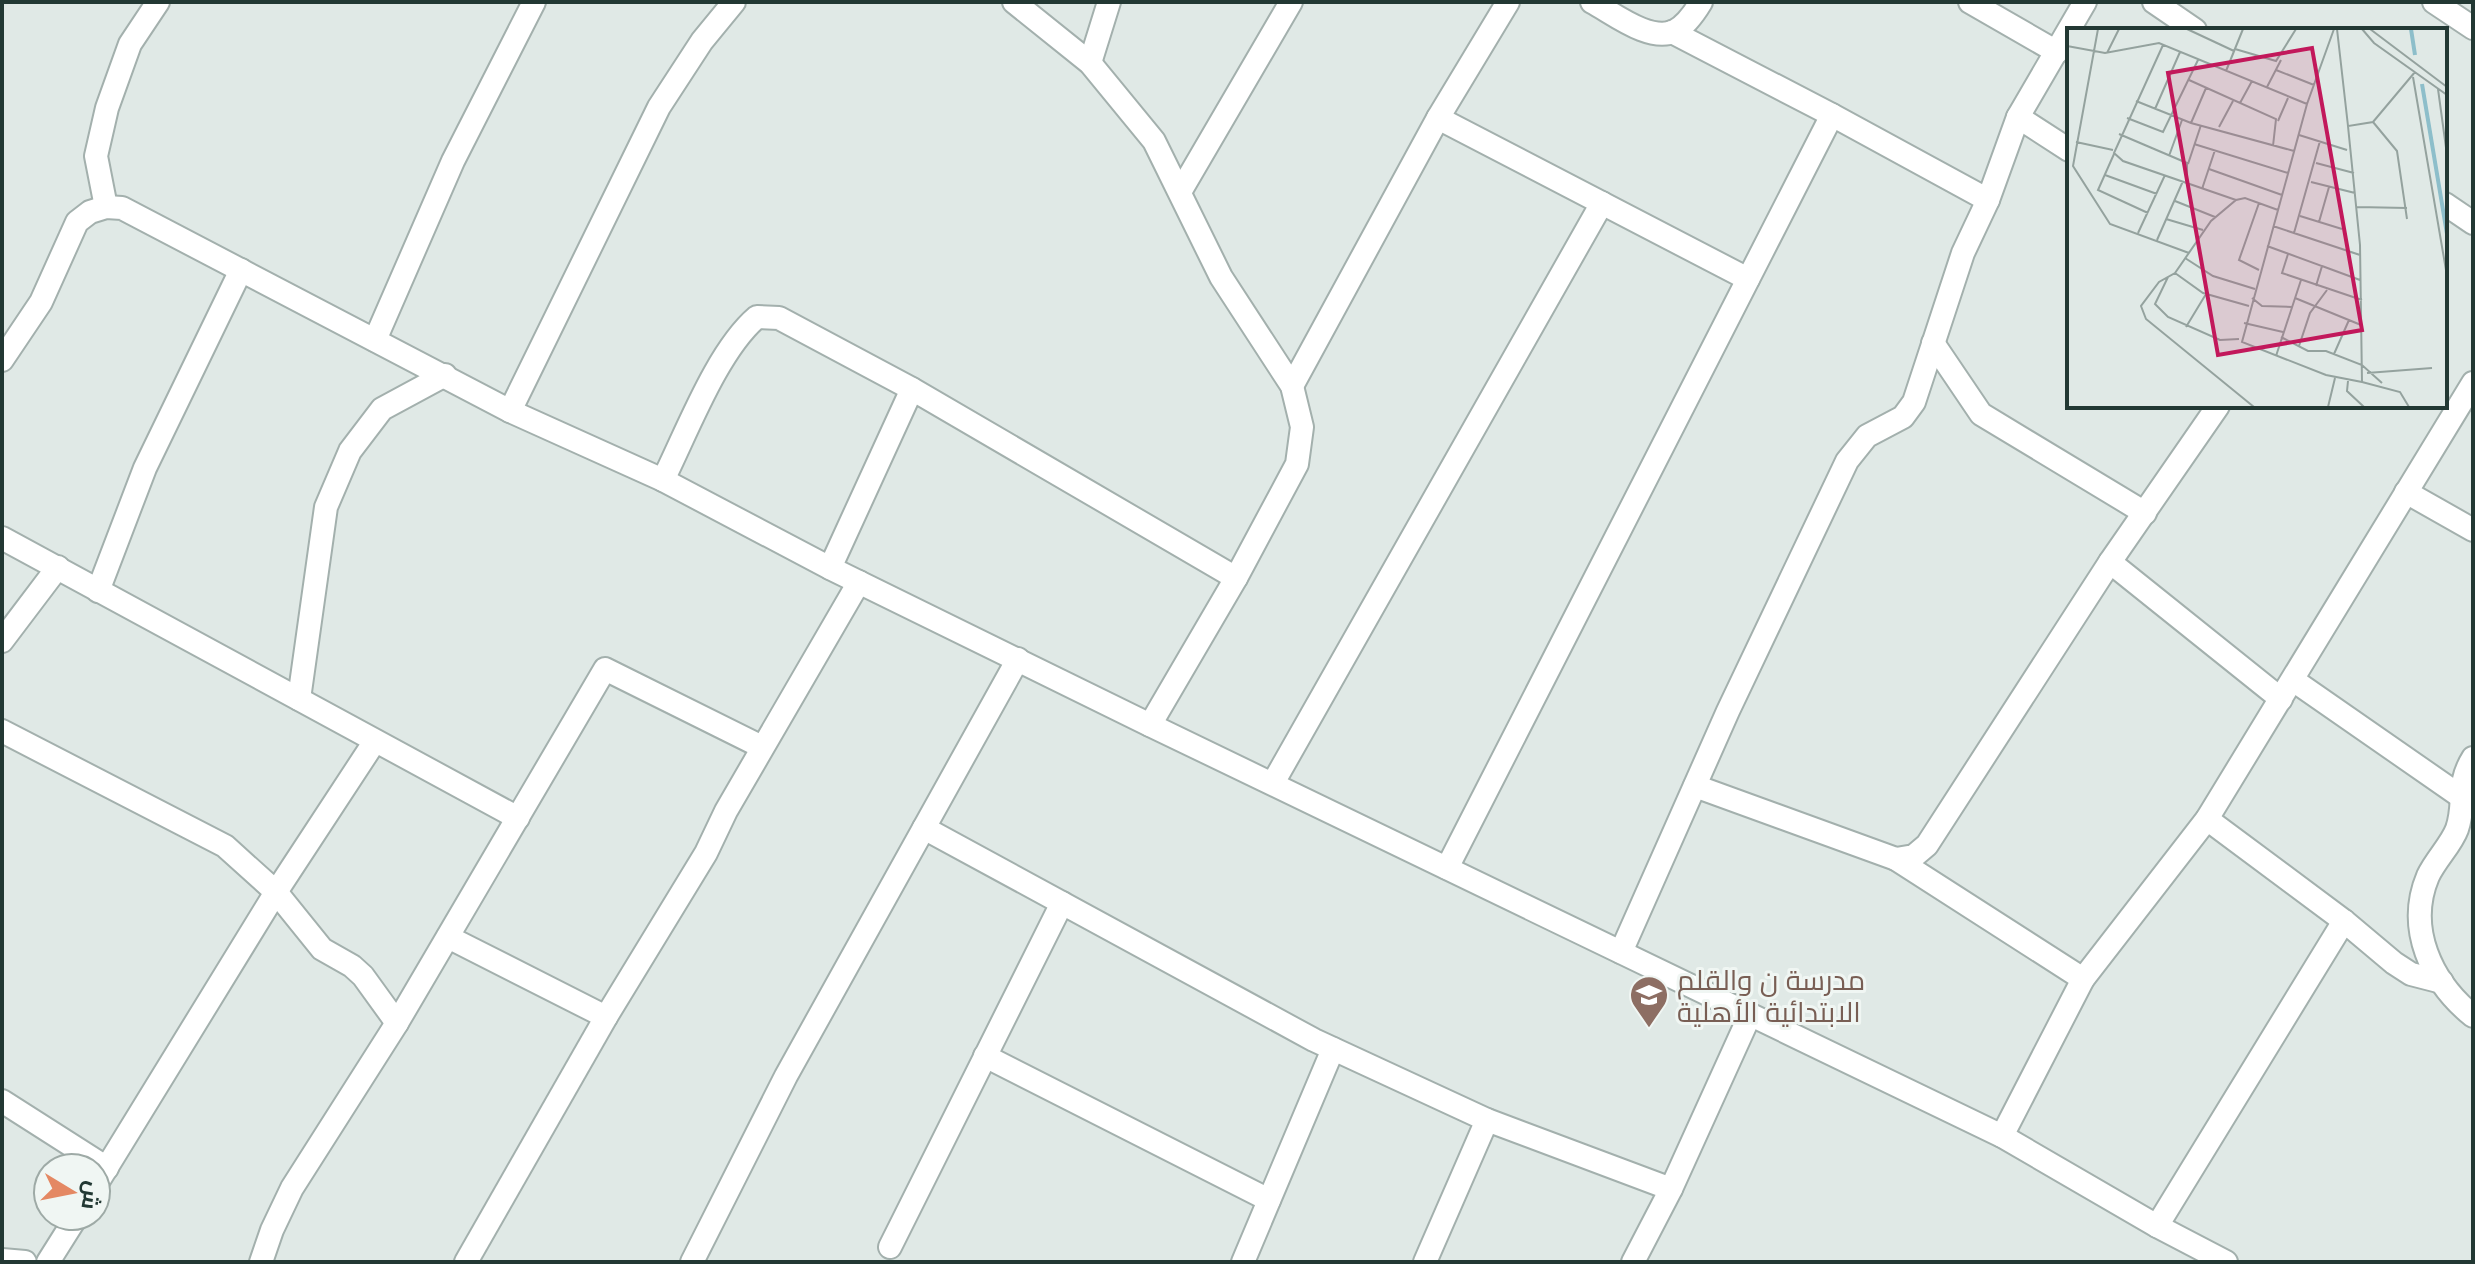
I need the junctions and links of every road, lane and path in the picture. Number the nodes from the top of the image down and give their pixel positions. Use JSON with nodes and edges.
{"nodes":[{"id":1,"x":158,"y":2,"type":"edge"},
{"id":2,"x":534,"y":2,"type":"edge"},
{"id":3,"x":734,"y":2,"type":"edge"},
{"id":4,"x":1014,"y":2,"type":"edge"},
{"id":5,"x":1109,"y":2,"type":"edge"},
{"id":6,"x":1291,"y":2,"type":"edge"},
{"id":7,"x":1592,"y":2,"type":"edge"},
{"id":8,"x":1701,"y":2,"type":"edge"},
{"id":9,"x":1970,"y":2,"type":"edge"},
{"id":10,"x":2085,"y":2,"type":"edge"},
{"id":11,"x":2154,"y":2,"type":"edge"},
{"id":12,"x":2434,"y":2,"type":"edge"},
{"id":13,"x":1508,"y":3,"type":"edge"},
{"id":14,"x":2070,"y":28,"type":"edge"},
{"id":15,"x":2192,"y":28,"type":"edge"},
{"id":16,"x":2473,"y":28,"type":"edge"},
{"id":17,"x":1672,"y":32,"type":"junction"},
{"id":18,"x":2067,"y":34,"type":"edge"},
{"id":19,"x":2057,"y":52,"type":"junction"},
{"id":20,"x":1090,"y":63,"type":"junction"},
{"id":21,"x":1832,"y":115,"type":"junction"},
{"id":22,"x":2018,"y":117,"type":"junction"},
{"id":23,"x":1438,"y":118,"type":"junction"},
{"id":24,"x":2067,"y":149,"type":"edge"},
{"id":25,"x":1180,"y":192,"type":"junction"},
{"id":26,"x":1988,"y":200,"type":"junction"},
{"id":27,"x":1602,"y":203,"type":"junction"},
{"id":28,"x":2447,"y":205,"type":"edge"},
{"id":29,"x":106,"y":207,"type":"junction"},
{"id":30,"x":2473,"y":223,"type":"edge"},
{"id":31,"x":241,"y":270,"type":"junction"},
{"id":32,"x":1748,"y":279,"type":"junction"},
{"id":33,"x":375,"y":340,"type":"junction"},
{"id":34,"x":1933,"y":343,"type":"junction"},
{"id":35,"x":2,"y":360,"type":"edge"},
{"id":36,"x":445,"y":375,"type":"junction"},
{"id":37,"x":2473,"y":383,"type":"edge"},
{"id":38,"x":1292,"y":386,"type":"junction"},
{"id":39,"x":912,"y":389,"type":"junction"},
{"id":40,"x":2217,"y":408,"type":"edge"},
{"id":41,"x":510,"y":411,"type":"junction"},
{"id":42,"x":663,"y":480,"type":"junction"},
{"id":43,"x":2406,"y":492,"type":"junction"},
{"id":44,"x":2145,"y":513,"type":"junction"},
{"id":45,"x":2473,"y":530,"type":"edge"},
{"id":46,"x":2,"y":538,"type":"edge"},
{"id":47,"x":2110,"y":562,"type":"junction"},
{"id":48,"x":58,"y":567,"type":"junction"},
{"id":49,"x":830,"y":568,"type":"junction"},
{"id":50,"x":1236,"y":578,"type":"junction"},
{"id":51,"x":859,"y":582,"type":"junction"},
{"id":52,"x":98,"y":591,"type":"junction"},
{"id":53,"x":2,"y":641,"type":"edge"},
{"id":54,"x":1018,"y":659,"type":"junction"},
{"id":55,"x":2287,"y":690,"type":"junction"},
{"id":56,"x":299,"y":699,"type":"junction"},
{"id":57,"x":1150,"y":725,"type":"junction"},
{"id":58,"x":2,"y":731,"type":"edge"},
{"id":59,"x":375,"y":741,"type":"junction"},
{"id":60,"x":762,"y":747,"type":"junction"},
{"id":61,"x":2473,"y":758,"type":"edge"},
{"id":62,"x":1273,"y":783,"type":"junction"},
{"id":63,"x":1695,"y":786,"type":"junction"},
{"id":64,"x":2460,"y":796,"type":"junction"},
{"id":65,"x":518,"y":818,"type":"junction"},
{"id":66,"x":2207,"y":819,"type":"junction"},
{"id":67,"x":924,"y":828,"type":"junction"},
{"id":68,"x":1896,"y":859,"type":"junction"},
{"id":69,"x":1447,"y":868,"type":"junction"},
{"id":70,"x":276,"y":892,"type":"junction"},
{"id":71,"x":1062,"y":903,"type":"junction"},
{"id":72,"x":2344,"y":921,"type":"junction"},
{"id":73,"x":448,"y":937,"type":"junction"},
{"id":74,"x":1621,"y":952,"type":"junction"},
{"id":75,"x":2083,"y":979,"type":"junction"},
{"id":76,"x":2442,"y":982,"type":"junction"},
{"id":77,"x":1750,"y":1015,"type":"junction"},
{"id":78,"x":2473,"y":1016,"type":"edge"},
{"id":79,"x":606,"y":1017,"type":"junction"},
{"id":80,"x":397,"y":1023,"type":"junction"},
{"id":81,"x":1333,"y":1049,"type":"junction"},
{"id":82,"x":985,"y":1056,"type":"junction"},
{"id":83,"x":2,"y":1101,"type":"edge"},
{"id":84,"x":1487,"y":1120,"type":"junction"},
{"id":85,"x":2002,"y":1136,"type":"junction"},
{"id":86,"x":69,"y":1152,"type":"edge"},
{"id":87,"x":112,"y":1161,"type":"edge"},
{"id":88,"x":1671,"y":1189,"type":"junction"},
{"id":89,"x":1269,"y":1200,"type":"junction"},
{"id":90,"x":2157,"y":1226,"type":"junction"},
{"id":91,"x":67,"y":1232,"type":"edge"},
{"id":92,"x":890,"y":1247,"type":"dead end"},
{"id":93,"x":2,"y":1260,"type":"edge"},
{"id":94,"x":25,"y":1262,"type":"edge"},
{"id":95,"x":48,"y":1262,"type":"edge"},
{"id":96,"x":261,"y":1262,"type":"edge"},
{"id":97,"x":466,"y":1262,"type":"edge"},
{"id":98,"x":692,"y":1262,"type":"edge"},
{"id":99,"x":1243,"y":1262,"type":"edge"},
{"id":100,"x":1425,"y":1262,"type":"edge"},
{"id":101,"x":1633,"y":1262,"type":"edge"},
{"id":102,"x":2226,"y":1262,"type":"edge"}],
"edges":[{"from":1,"to":29,"type":"street"},
{"from":2,"to":33,"type":"street"},
{"from":3,"to":41,"type":"street"},
{"from":4,"to":20,"type":"street"},
{"from":5,"to":20,"type":"street"},
{"from":6,"to":25,"type":"street"},
{"from":7,"to":17,"type":"street"},
{"from":8,"to":17,"type":"street"},
{"from":9,"to":19,"type":"street"},
{"from":10,"to":14,"type":"street"},
{"from":11,"to":15,"type":"street"},
{"from":12,"to":16,"type":"street"},
{"from":13,"to":23,"type":"street"},
{"from":17,"to":21,"type":"street"},
{"from":18,"to":19,"type":"street"},
{"from":19,"to":22,"type":"street"},
{"from":20,"to":25,"type":"street"},
{"from":21,"to":26,"type":"street"},
{"from":21,"to":32,"type":"street"},
{"from":22,"to":24,"type":"street"},
{"from":22,"to":26,"type":"street"},
{"from":23,"to":27,"type":"street"},
{"from":23,"to":38,"type":"street"},
{"from":25,"to":38,"type":"street"},
{"from":26,"to":34,"type":"street"},
{"from":27,"to":32,"type":"street"},
{"from":27,"to":62,"type":"street"},
{"from":28,"to":30,"type":"street"},
{"from":29,"to":31,"type":"street"},
{"from":29,"to":35,"type":"street"},
{"from":31,"to":33,"type":"street"},
{"from":31,"to":52,"type":"street"},
{"from":32,"to":69,"type":"street"},
{"from":33,"to":36,"type":"street"},
{"from":34,"to":44,"type":"street"},
{"from":34,"to":63,"type":"street"},
{"from":36,"to":41,"type":"street"},
{"from":36,"to":56,"type":"street"},
{"from":37,"to":43,"type":"street"},
{"from":38,"to":50,"type":"street"},
{"from":39,"to":42,"type":"street"},
{"from":39,"to":49,"type":"street"},
{"from":39,"to":50,"type":"street"},
{"from":40,"to":44,"type":"street"},
{"from":41,"to":42,"type":"street"},
{"from":42,"to":49,"type":"street"},
{"from":43,"to":45,"type":"street"},
{"from":43,"to":55,"type":"street"},
{"from":44,"to":47,"type":"street"},
{"from":46,"to":48,"type":"street"},
{"from":47,"to":55,"type":"street"},
{"from":47,"to":68,"type":"street"},
{"from":48,"to":52,"type":"street"},
{"from":48,"to":53,"type":"street"},
{"from":49,"to":51,"type":"street"},
{"from":50,"to":57,"type":"street"},
{"from":51,"to":54,"type":"street"},
{"from":51,"to":60,"type":"street"},
{"from":52,"to":56,"type":"street"},
{"from":54,"to":57,"type":"street"},
{"from":54,"to":67,"type":"street"},
{"from":55,"to":64,"type":"street"},
{"from":55,"to":66,"type":"street"},
{"from":56,"to":59,"type":"street"},
{"from":57,"to":62,"type":"street"},
{"from":58,"to":70,"type":"street"},
{"from":59,"to":65,"type":"street"},
{"from":59,"to":70,"type":"street"},
{"from":60,"to":65,"type":"street"},
{"from":60,"to":79,"type":"street"},
{"from":61,"to":64,"type":"street"},
{"from":62,"to":69,"type":"street"},
{"from":63,"to":68,"type":"street"},
{"from":63,"to":74,"type":"street"},
{"from":64,"to":76,"type":"street"},
{"from":65,"to":73,"type":"street"},
{"from":66,"to":72,"type":"street"},
{"from":66,"to":75,"type":"street"},
{"from":67,"to":71,"type":"street"},
{"from":67,"to":98,"type":"street"},
{"from":68,"to":75,"type":"street"},
{"from":69,"to":74,"type":"street"},
{"from":70,"to":80,"type":"street"},
{"from":70,"to":87,"type":"street"},
{"from":71,"to":81,"type":"street"},
{"from":71,"to":82,"type":"street"},
{"from":72,"to":76,"type":"street"},
{"from":72,"to":90,"type":"street"},
{"from":73,"to":79,"type":"street"},
{"from":73,"to":80,"type":"street"},
{"from":74,"to":77,"type":"street"},
{"from":75,"to":85,"type":"street"},
{"from":76,"to":78,"type":"street"},
{"from":77,"to":85,"type":"street"},
{"from":77,"to":88,"type":"street"},
{"from":79,"to":97,"type":"street"},
{"from":80,"to":96,"type":"street"},
{"from":81,"to":84,"type":"street"},
{"from":81,"to":89,"type":"street"},
{"from":82,"to":89,"type":"street"},
{"from":82,"to":92,"type":"street"},
{"from":83,"to":86,"type":"street"},
{"from":84,"to":88,"type":"street"},
{"from":84,"to":100,"type":"street"},
{"from":85,"to":90,"type":"street"},
{"from":88,"to":101,"type":"street"},
{"from":89,"to":99,"type":"street"},
{"from":90,"to":102,"type":"street"},
{"from":91,"to":95,"type":"street"},
{"from":93,"to":94,"type":"street"}]}
